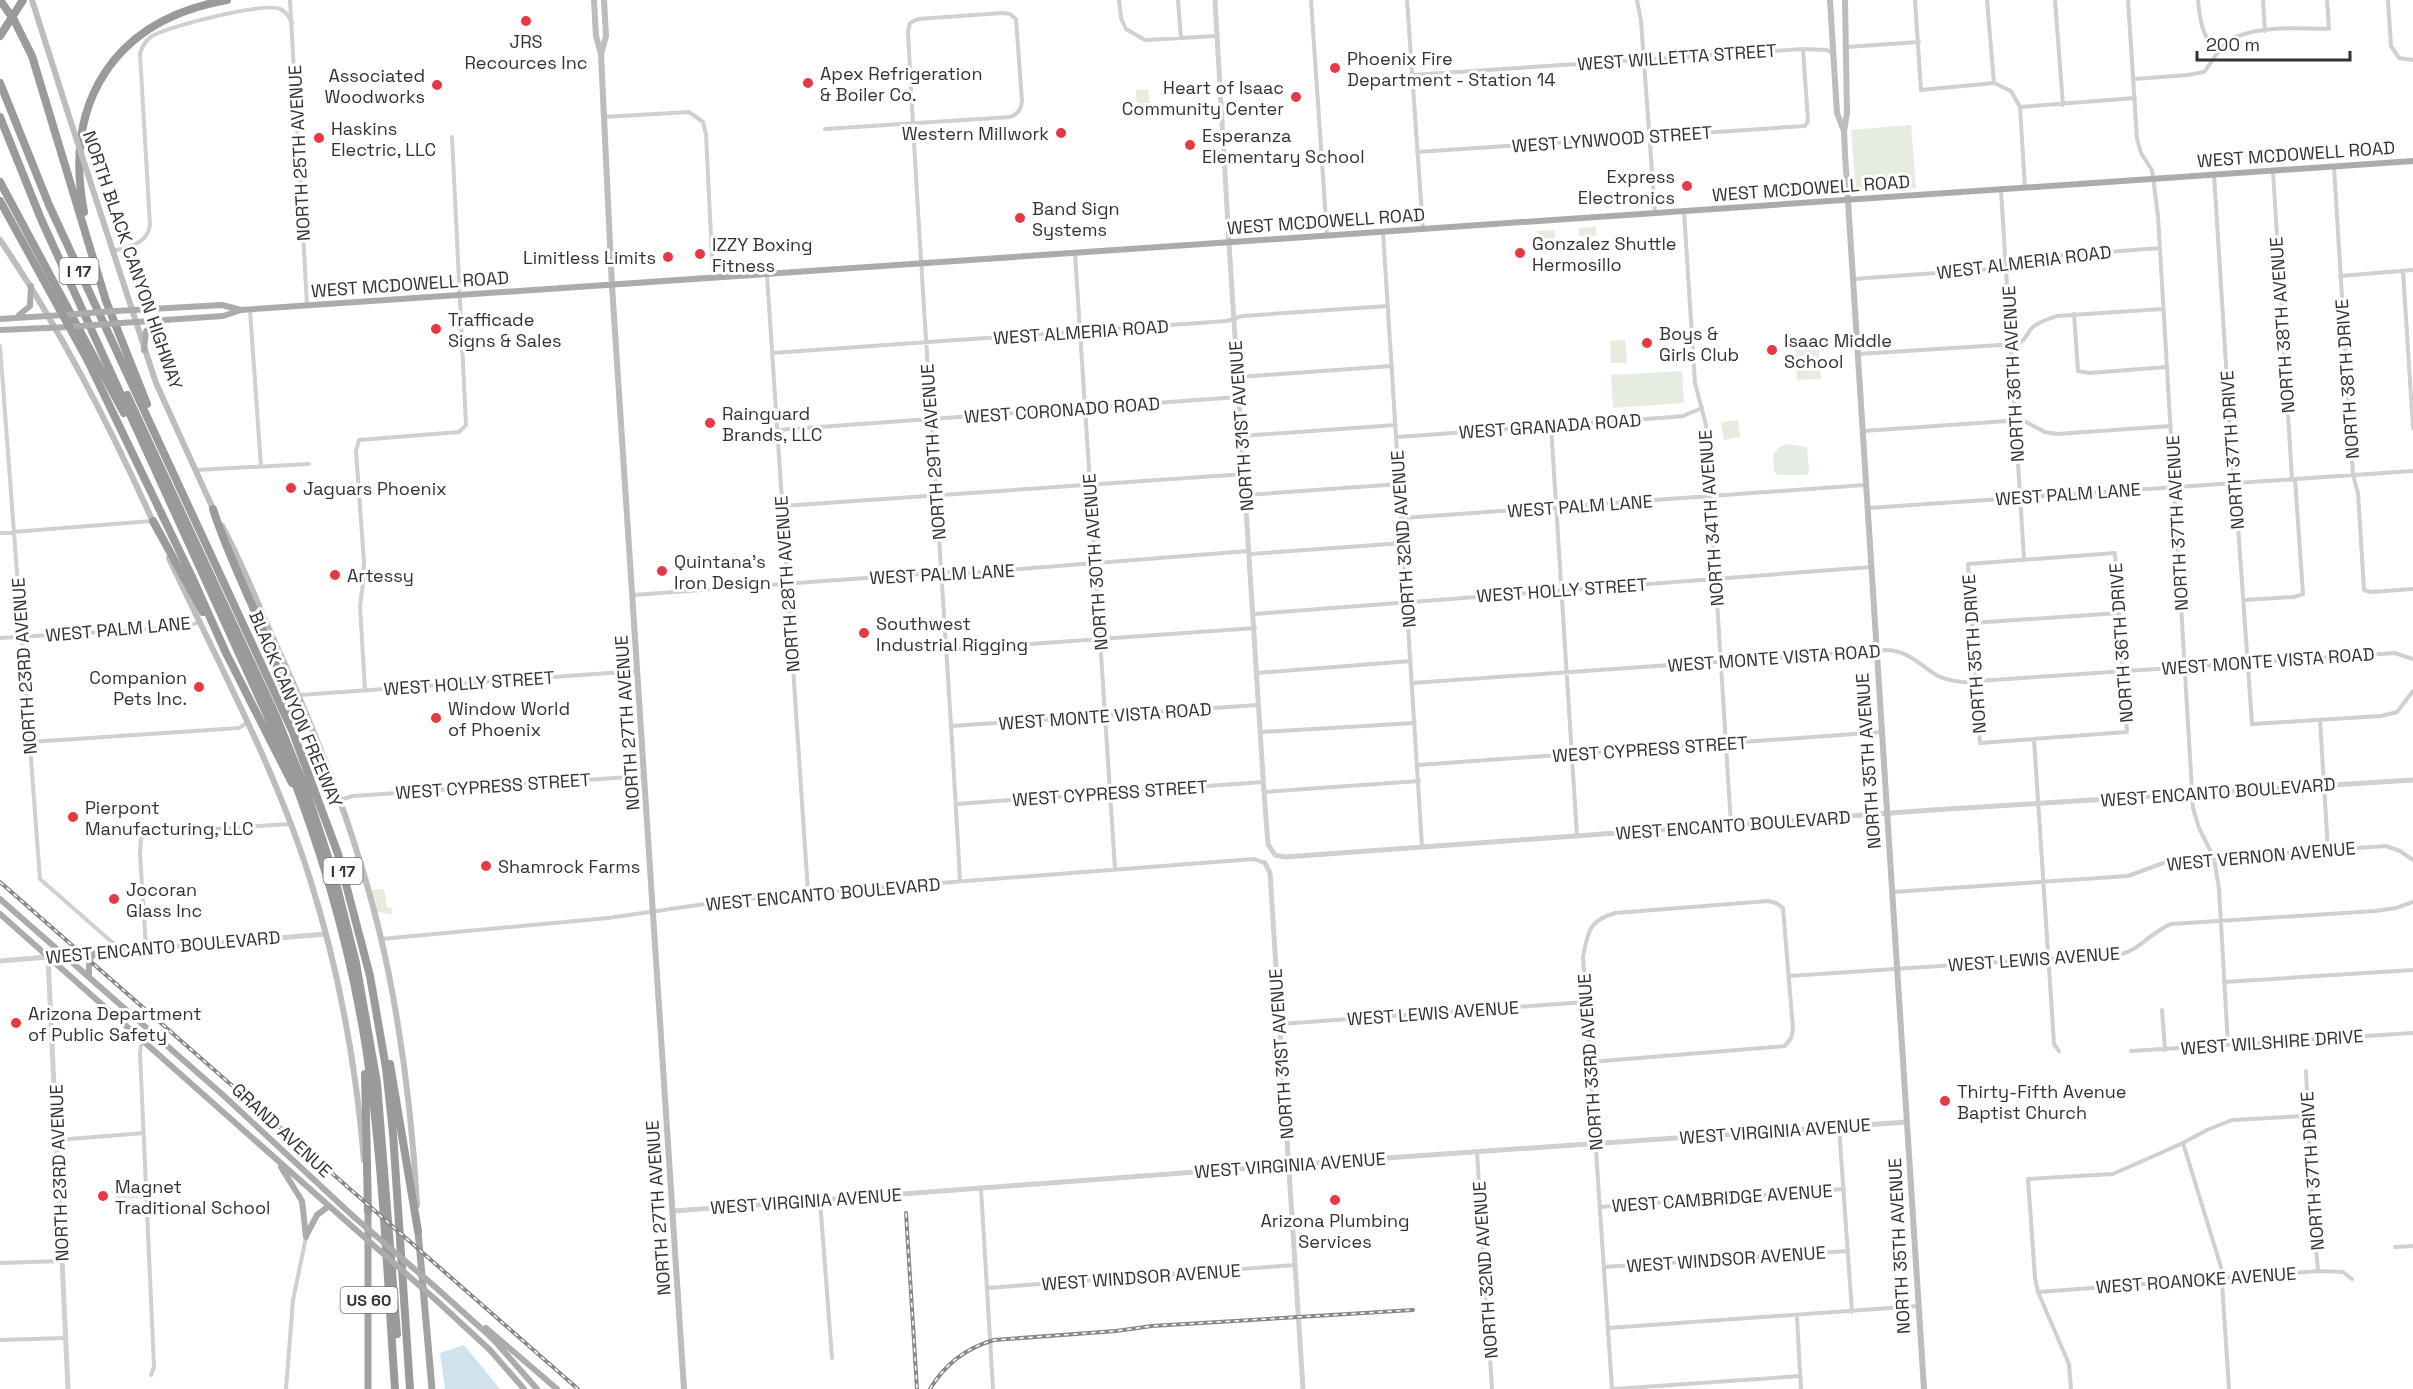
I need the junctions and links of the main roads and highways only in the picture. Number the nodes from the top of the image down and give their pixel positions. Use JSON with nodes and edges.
{"nodes":[{"id":1,"x":0,"y":0,"type":"edge"},
{"id":2,"x":23,"y":0,"type":"edge"},
{"id":3,"x":32,"y":0,"type":"edge"},
{"id":4,"x":594,"y":0,"type":"edge"},
{"id":5,"x":604,"y":0,"type":"edge"},
{"id":6,"x":1830,"y":0,"type":"edge"},
{"id":7,"x":1845,"y":0,"type":"edge"},
{"id":8,"x":224,"y":1,"type":"edge"},
{"id":9,"x":0,"y":36,"type":"edge"},
{"id":10,"x":601,"y":54,"type":"junction"},
{"id":11,"x":0,"y":83,"type":"edge"},
{"id":12,"x":0,"y":117,"type":"edge"},
{"id":13,"x":1844,"y":131,"type":"junction"},
{"id":14,"x":2413,"y":161,"type":"edge"},
{"id":15,"x":0,"y":182,"type":"edge"},
{"id":16,"x":1848,"y":200,"type":"junction"},
{"id":17,"x":0,"y":201,"type":"edge"},
{"id":18,"x":36,"y":208,"type":"junction"},
{"id":19,"x":0,"y":240,"type":"edge"},
{"id":20,"x":89,"y":243,"type":"junction"},
{"id":21,"x":31,"y":286,"type":"junction"},
{"id":22,"x":612,"y":286,"type":"junction"},
{"id":23,"x":132,"y":310,"type":"junction"},
{"id":24,"x":242,"y":310,"type":"junction"},
{"id":25,"x":47,"y":315,"type":"junction"},
{"id":26,"x":13,"y":318,"type":"junction"},
{"id":27,"x":0,"y":319,"type":"edge"},
{"id":28,"x":162,"y":320,"type":"junction"},
{"id":29,"x":136,"y":322,"type":"junction"},
{"id":30,"x":54,"y":328,"type":"junction"},
{"id":31,"x":0,"y":330,"type":"edge"},
{"id":32,"x":144,"y":350,"type":"junction"},
{"id":33,"x":144,"y":449,"type":"junction"},
{"id":34,"x":167,"y":456,"type":"junction"},
{"id":35,"x":213,"y":509,"type":"junction"},
{"id":36,"x":153,"y":521,"type":"junction"},
{"id":37,"x":226,"y":653,"type":"junction"},
{"id":38,"x":292,"y":730,"type":"junction"},
{"id":39,"x":304,"y":806,"type":"junction"},
{"id":40,"x":0,"y":898,"type":"edge"},
{"id":41,"x":0,"y":914,"type":"edge"},
{"id":42,"x":96,"y":952,"type":"road end"},
{"id":43,"x":89,"y":977,"type":"junction"},
{"id":44,"x":378,"y":1017,"type":"junction"},
{"id":45,"x":364,"y":1040,"type":"junction"},
{"id":46,"x":276,"y":1159,"type":"junction"},
{"id":47,"x":329,"y":1206,"type":"junction"},
{"id":48,"x":368,"y":1211,"type":"junction"},
{"id":49,"x":418,"y":1231,"type":"junction"},
{"id":50,"x":457,"y":1306,"type":"junction"},
{"id":51,"x":368,"y":1389,"type":"edge"},
{"id":52,"x":395,"y":1389,"type":"edge"},
{"id":53,"x":400,"y":1389,"type":"edge"},
{"id":54,"x":410,"y":1389,"type":"edge"},
{"id":55,"x":432,"y":1389,"type":"edge"},
{"id":56,"x":524,"y":1389,"type":"edge"},
{"id":57,"x":537,"y":1389,"type":"edge"},
{"id":58,"x":557,"y":1389,"type":"edge"},
{"id":59,"x":684,"y":1389,"type":"edge"},
{"id":60,"x":1923,"y":1389,"type":"edge"}],
"edges":[{"from":1,"to":20,"type":"highway"},
{"from":2,"to":9,"type":"highway","bridge":true},
{"from":3,"to":23,"type":"main road","name":"NORTH BLACK CANYON HIGHWAY","bridge":true},
{"from":4,"to":10,"type":"main road","name":"NORTH 27TH AVENUE"},
{"from":5,"to":10,"type":"main road","name":"NORTH 27TH AVENUE"},
{"from":6,"to":13,"type":"main road","name":"NORTH 35TH AVENUE"},
{"from":7,"to":13,"type":"main road","name":"NORTH 35TH AVENUE"},
{"from":8,"to":20,"type":"highway"},
{"from":10,"to":22,"type":"main road","name":"NORTH 27TH AVENUE"},
{"from":11,"to":34,"type":"highway","name":"BLACK CANYON FREEWAY","number":"I 17"},
{"from":12,"to":18,"type":"highway","name":"BLACK CANYON FREEWAY","number":"I 17"},
{"from":13,"to":16,"type":"main road","name":"NORTH 35TH AVENUE"},
{"from":14,"to":16,"type":"main road","name":"WEST MCDOWELL ROAD"},
{"from":15,"to":33,"type":"highway"},
{"from":16,"to":22,"type":"main road","name":"WEST MCDOWELL ROAD"},
{"from":16,"to":60,"type":"main road","name":"NORTH 35TH AVENUE"},
{"from":17,"to":37,"type":"highway","bridge":true},
{"from":18,"to":33,"type":"highway","name":"BLACK CANYON FREEWAY","number":"I 17"},
{"from":18,"to":53,"type":"highway"},
{"from":19,"to":21,"type":"main road"},
{"from":20,"to":34,"type":"highway"},
{"from":21,"to":25,"type":"main road"},
{"from":21,"to":26,"type":"main road"},
{"from":22,"to":24,"type":"main road","name":"WEST MCDOWELL ROAD"},
{"from":22,"to":59,"type":"main road","name":"NORTH 27TH AVENUE"},
{"from":23,"to":24,"type":"main road","name":"WEST MCDOWELL ROAD"},
{"from":23,"to":25,"type":"main road","name":"WEST MCDOWELL ROAD","bridge":true},
{"from":23,"to":29,"type":"main road","name":"NORTH BLACK CANYON HIGHWAY"},
{"from":24,"to":28,"type":"main road","name":"WEST MCDOWELL ROAD"},
{"from":25,"to":26,"type":"main road","name":"WEST MCDOWELL ROAD"},
{"from":25,"to":30,"type":"main road"},
{"from":26,"to":27,"type":"main road","name":"WEST MCDOWELL ROAD"},
{"from":28,"to":29,"type":"main road","name":"WEST MCDOWELL ROAD"},
{"from":28,"to":32,"type":"main road"},
{"from":29,"to":30,"type":"main road","name":"WEST MCDOWELL ROAD","bridge":true},
{"from":29,"to":32,"type":"main road","name":"NORTH BLACK CANYON HIGHWAY"},
{"from":30,"to":31,"type":"main road","name":"WEST MCDOWELL ROAD"},
{"from":30,"to":36,"type":"main road"},
{"from":32,"to":35,"type":"main road","name":"NORTH BLACK CANYON HIGHWAY"},
{"from":33,"to":39,"type":"highway","name":"BLACK CANYON FREEWAY","number":"I 17"},
{"from":34,"to":38,"type":"highway","name":"BLACK CANYON FREEWAY","number":"I 17"},
{"from":35,"to":38,"type":"highway"},
{"from":35,"to":49,"type":"main road","name":"NORTH BLACK CANYON HIGHWAY"},
{"from":36,"to":37,"type":"highway"},
{"from":36,"to":48,"type":"main road"},
{"from":37,"to":39,"type":"highway"},
{"from":38,"to":44,"type":"highway","name":"BLACK CANYON FREEWAY","number":"I 17"},
{"from":39,"to":45,"type":"highway","name":"BLACK CANYON FREEWAY","number":"I 17"},
{"from":40,"to":43,"type":"main road","name":"GRAND AVENUE"},
{"from":41,"to":46,"type":"main road","name":"GRAND AVENUE"},
{"from":42,"to":43,"type":"main road"},
{"from":43,"to":50,"type":"main road","name":"GRAND AVENUE","bridge":true},
{"from":44,"to":49,"type":"highway"},
{"from":44,"to":54,"type":"highway","name":"BLACK CANYON FREEWAY","number":"I 17"},
{"from":45,"to":48,"type":"highway","number":"US 60"},
{"from":45,"to":52,"type":"highway","name":"BLACK CANYON FREEWAY","number":"I 17"},
{"from":46,"to":47,"type":"main road","name":"GRAND AVENUE"},
{"from":46,"to":47,"type":"main road"},
{"from":47,"to":56,"type":"main road","name":"GRAND AVENUE","bridge":true},
{"from":48,"to":51,"type":"highway","number":"US 60"},
{"from":49,"to":55,"type":"highway","name":"NORTH BLACK CANYON HIGHWAY","number":"US 60"},
{"from":50,"to":57,"type":"main road","name":"GRAND AVENUE"},
{"from":50,"to":58,"type":"main road"}]}
